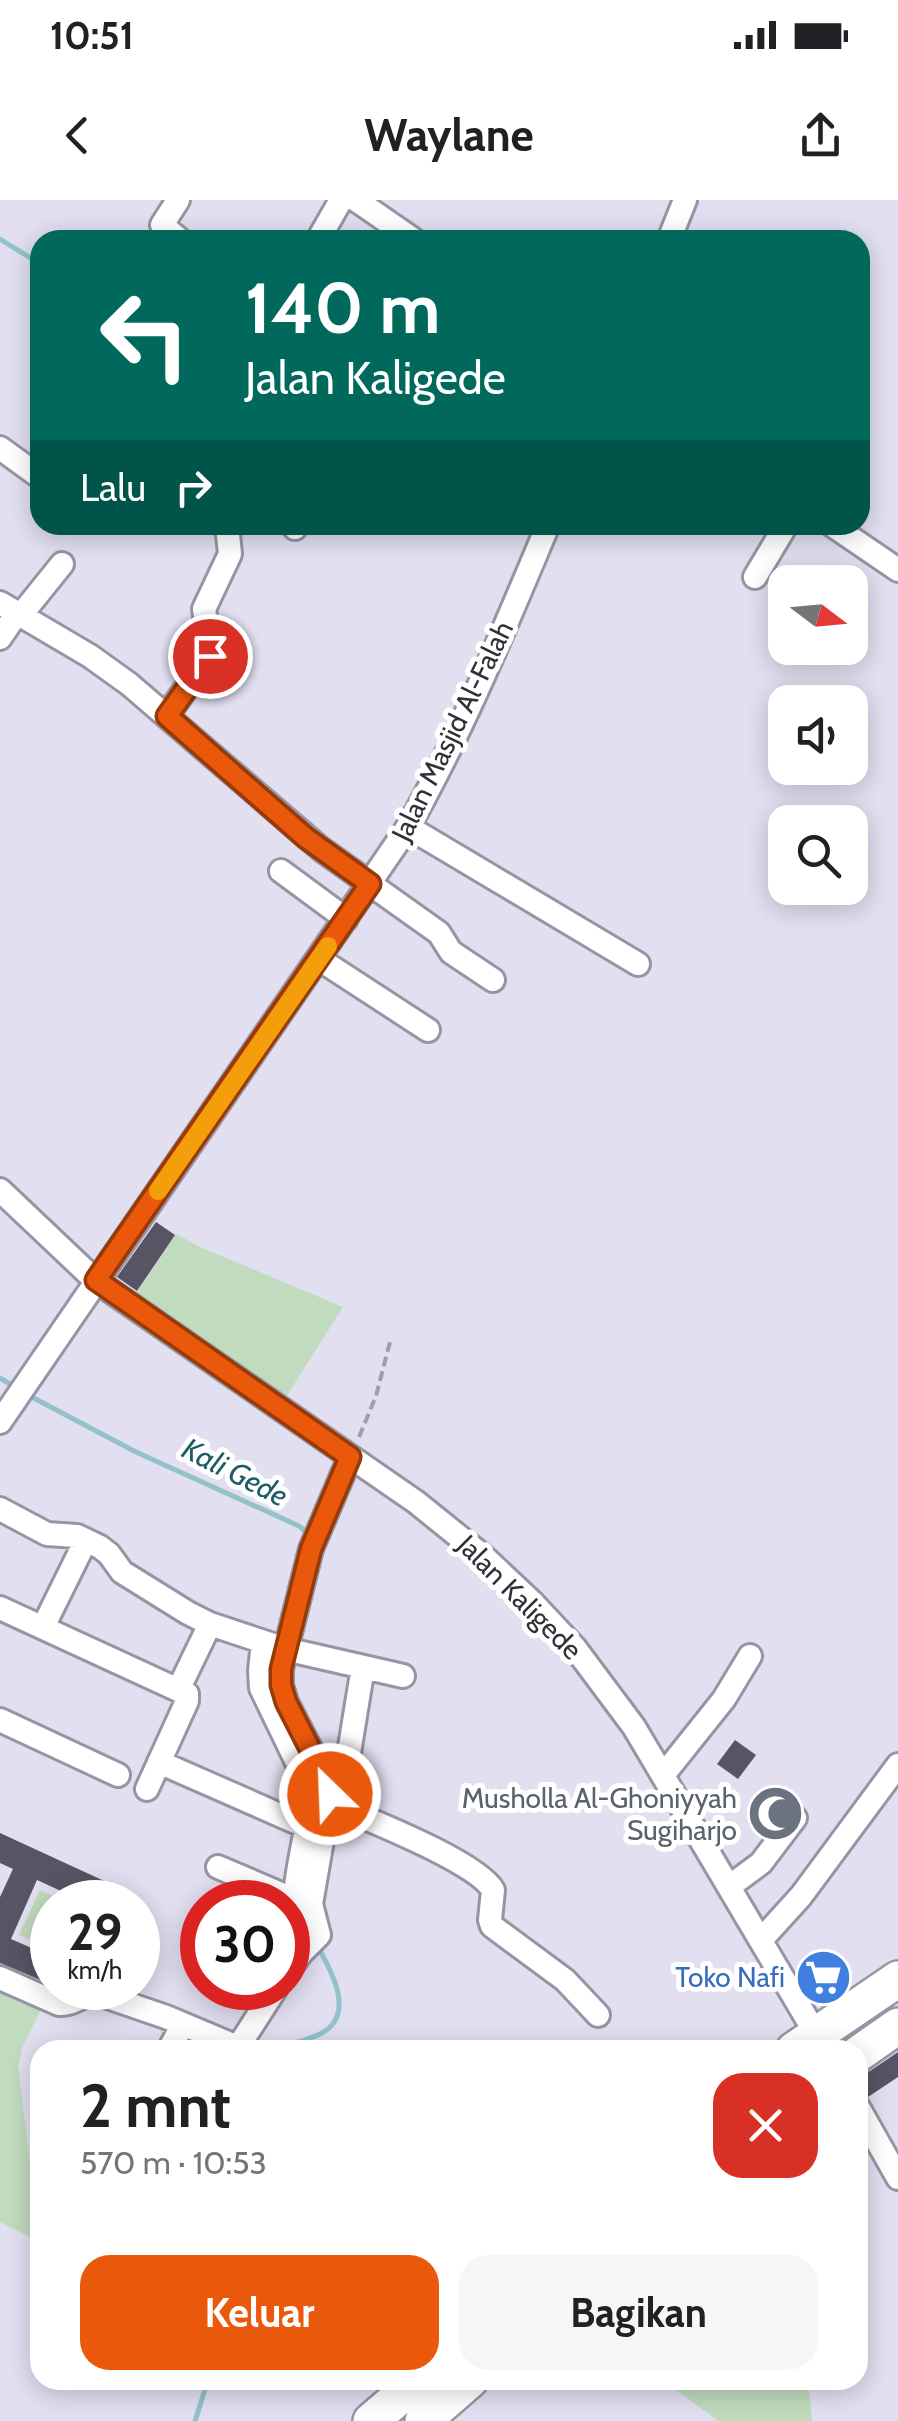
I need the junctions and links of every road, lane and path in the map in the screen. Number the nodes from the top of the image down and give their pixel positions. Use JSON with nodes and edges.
{"nodes":[{"id":1,"x":178,"y":200,"type":"edge"},
{"id":2,"x":340,"y":200,"type":"edge"},
{"id":3,"x":356,"y":200,"type":"edge"},
{"id":4,"x":686,"y":200,"type":"edge"},
{"id":5,"x":390,"y":209,"type":"edge"},
{"id":6,"x":167,"y":230,"type":"edge"},
{"id":7,"x":324,"y":230,"type":"edge"},
{"id":8,"x":406,"y":230,"type":"edge"},
{"id":9,"x":673,"y":230,"type":"edge"},
{"id":10,"x":0,"y":448,"type":"edge"},
{"id":11,"x":30,"y":470,"type":"edge"},
{"id":12,"x":228,"y":535,"type":"edge"},
{"id":13,"x":544,"y":535,"type":"edge"},
{"id":14,"x":780,"y":535,"type":"edge"},
{"id":15,"x":847,"y":535,"type":"edge"},
{"id":16,"x":62,"y":564,"type":"dead end"},
{"id":17,"x":898,"y":570,"type":"edge"},
{"id":18,"x":755,"y":577,"type":"dead end"},
{"id":19,"x":12,"y":610,"type":"edge"},
{"id":20,"x":0,"y":638,"type":"edge"},
{"id":21,"x":167,"y":716,"type":"junction"},
{"id":22,"x":408,"y":827,"type":"junction"},
{"id":23,"x":281,"y":871,"type":"dead end"},
{"id":24,"x":370,"y":884,"type":"junction"},
{"id":25,"x":346,"y":919,"type":"junction"},
{"id":26,"x":318,"y":959,"type":"junction"},
{"id":27,"x":638,"y":964,"type":"dead end"},
{"id":28,"x":493,"y":980,"type":"dead end"},
{"id":29,"x":428,"y":1030,"type":"dead end"},
{"id":30,"x":0,"y":1190,"type":"edge"},
{"id":31,"x":96,"y":1280,"type":"junction"},
{"id":32,"x":390,"y":1342,"type":"dead end"},
{"id":33,"x":6,"y":1412,"type":"edge"},
{"id":34,"x":350,"y":1457,"type":"junction"},
{"id":35,"x":0,"y":1509,"type":"edge"},
{"id":36,"x":86,"y":1540,"type":"junction"},
{"id":37,"x":0,"y":1608,"type":"edge"},
{"id":38,"x":210,"y":1624,"type":"junction"},
{"id":39,"x":43,"y":1627,"type":"junction"},
{"id":40,"x":275,"y":1645,"type":"junction"},
{"id":41,"x":750,"y":1656,"type":"dead end"},
{"id":42,"x":364,"y":1667,"type":"junction"},
{"id":43,"x":403,"y":1676,"type":"dead end"},
{"id":44,"x":178,"y":1688,"type":"junction"},
{"id":45,"x":0,"y":1720,"type":"edge"},
{"id":46,"x":314,"y":1756,"type":"junction"},
{"id":47,"x":159,"y":1762,"type":"junction"},
{"id":48,"x":898,"y":1764,"type":"edge"},
{"id":49,"x":664,"y":1774,"type":"junction"},
{"id":50,"x":118,"y":1775,"type":"dead end"},
{"id":51,"x":147,"y":1788,"type":"dead end"},
{"id":52,"x":330,"y":1804,"type":"junction"},
{"id":53,"x":796,"y":1818,"type":"dead end"},
{"id":54,"x":307,"y":1827,"type":"junction"},
{"id":55,"x":218,"y":1867,"type":"dead end"},
{"id":56,"x":248,"y":1880,"type":"edge"},
{"id":57,"x":298,"y":1880,"type":"edge"},
{"id":58,"x":730,"y":1886,"type":"junction"},
{"id":59,"x":310,"y":1904,"type":"edge"},
{"id":60,"x":310,"y":1904,"type":"edge"},
{"id":61,"x":761,"y":1940,"type":"junction"},
{"id":62,"x":310,"y":1944,"type":"edge"},
{"id":63,"x":0,"y":1978,"type":"edge"},
{"id":64,"x":898,"y":1980,"type":"edge"},
{"id":65,"x":261,"y":2010,"type":"edge"},
{"id":66,"x":598,"y":2015,"type":"dead end"},
{"id":67,"x":183,"y":2024,"type":"junction"},
{"id":68,"x":898,"y":2026,"type":"edge"},
{"id":69,"x":174,"y":2040,"type":"edge"},
{"id":70,"x":221,"y":2040,"type":"edge"},
{"id":71,"x":241,"y":2040,"type":"edge"},
{"id":72,"x":804,"y":2040,"type":"edge"},
{"id":73,"x":808,"y":2040,"type":"edge"},
{"id":74,"x":868,"y":2047,"type":"edge"},
{"id":75,"x":868,"y":2129,"type":"edge"},
{"id":76,"x":898,"y":2178,"type":"edge"},
{"id":77,"x":407,"y":2390,"type":"edge"},
{"id":78,"x":459,"y":2390,"type":"edge"},
{"id":79,"x":371,"y":2421,"type":"edge"},
{"id":80,"x":423,"y":2421,"type":"edge"}],
"edges":[{"from":1,"to":6,"type":"street"},
{"from":2,"to":7,"type":"street"},
{"from":3,"to":5,"type":"street"},
{"from":4,"to":9,"type":"street"},
{"from":5,"to":8,"type":"street"},
{"from":10,"to":11,"type":"street"},
{"from":12,"to":21,"type":"street"},
{"from":13,"to":22,"type":"street","name":"Jalan Masjid Al-Falah"},
{"from":14,"to":18,"type":"street"},
{"from":15,"to":17,"type":"street"},
{"from":16,"to":19,"type":"street"},
{"from":19,"to":20,"type":"street"},
{"from":19,"to":21,"type":"street"},
{"from":21,"to":24,"type":"street"},
{"from":22,"to":24,"type":"street","name":"Jalan Masjid Al-Falah"},
{"from":22,"to":27,"type":"street"},
{"from":23,"to":25,"type":"street"},
{"from":24,"to":25,"type":"street","name":"Jalan Masjid Al-Falah"},
{"from":24,"to":28,"type":"street"},
{"from":25,"to":26,"type":"street","name":"Jalan Masjid Al-Falah"},
{"from":26,"to":29,"type":"street"},
{"from":26,"to":31,"type":"street","name":"Jalan Masjid Al-Falah"},
{"from":30,"to":31,"type":"street","name":"Jalan Kaligede"},
{"from":31,"to":33,"type":"street","name":"Jalan Masjid Al-Falah"},
{"from":31,"to":34,"type":"street","name":"Jalan Kaligede"},
{"from":32,"to":34,"type":"path"},
{"from":34,"to":40,"type":"street"},
{"from":34,"to":49,"type":"street","name":"Jalan Kaligede"},
{"from":35,"to":36,"type":"street"},
{"from":36,"to":38,"type":"street"},
{"from":36,"to":39,"type":"street"},
{"from":37,"to":39,"type":"street"},
{"from":38,"to":40,"type":"street"},
{"from":38,"to":44,"type":"street"},
{"from":39,"to":44,"type":"street"},
{"from":40,"to":42,"type":"street"},
{"from":40,"to":46,"type":"street"},
{"from":40,"to":54,"type":"street"},
{"from":41,"to":49,"type":"street"},
{"from":42,"to":43,"type":"street"},
{"from":42,"to":46,"type":"street"},
{"from":44,"to":47,"type":"street"},
{"from":45,"to":50,"type":"street"},
{"from":46,"to":52,"type":"street"},
{"from":47,"to":51,"type":"street"},
{"from":47,"to":54,"type":"street"},
{"from":48,"to":61,"type":"street"},
{"from":49,"to":58,"type":"street","name":"Jalan Kaligede"},
{"from":52,"to":60,"type":"street"},
{"from":52,"to":66,"type":"street"},
{"from":53,"to":58,"type":"street"},
{"from":54,"to":57,"type":"street"},
{"from":55,"to":56,"type":"street"},
{"from":58,"to":61,"type":"street","name":"Jalan Kaligede"},
{"from":59,"to":62,"type":"street"},
{"from":61,"to":72,"type":"street","name":"Jalan Kaligede"},
{"from":63,"to":67,"type":"street"},
{"from":64,"to":73,"type":"highway"},
{"from":65,"to":71,"type":"street"},
{"from":67,"to":69,"type":"street"},
{"from":67,"to":70,"type":"street"},
{"from":68,"to":74,"type":"highway"},
{"from":75,"to":76,"type":"street"},
{"from":77,"to":79,"type":"highway"},
{"from":78,"to":80,"type":"highway"}]}
